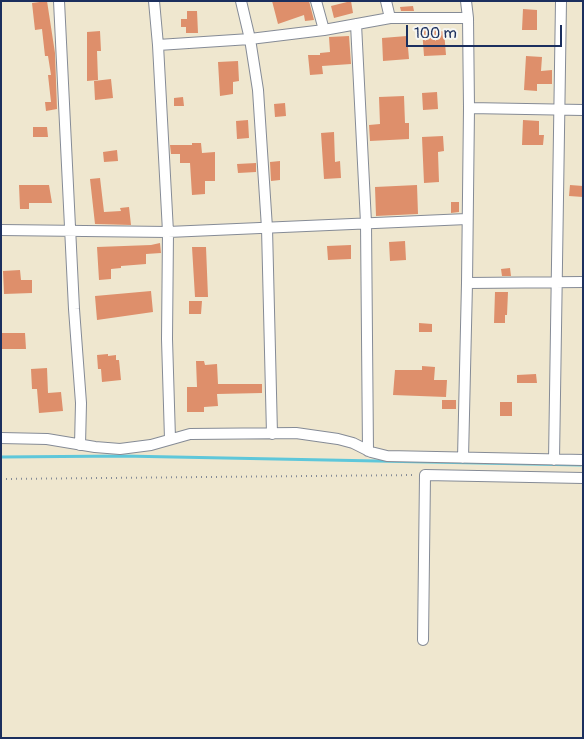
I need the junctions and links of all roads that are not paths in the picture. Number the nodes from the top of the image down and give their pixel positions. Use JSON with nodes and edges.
{"nodes":[{"id":1,"x":59,"y":1,"type":"edge"},
{"id":2,"x":154,"y":1,"type":"edge"},
{"id":3,"x":241,"y":1,"type":"edge"},
{"id":4,"x":316,"y":1,"type":"edge"},
{"id":5,"x":386,"y":1,"type":"edge"},
{"id":6,"x":466,"y":1,"type":"edge"},
{"id":7,"x":561,"y":1,"type":"edge"},
{"id":8,"x":390,"y":18,"type":"junction"},
{"id":9,"x":468,"y":18,"type":"junction"},
{"id":10,"x":356,"y":24,"type":"junction"},
{"id":11,"x":324,"y":30,"type":"junction"},
{"id":12,"x":250,"y":39,"type":"junction"},
{"id":13,"x":158,"y":45,"type":"junction"},
{"id":14,"x":469,"y":108,"type":"junction"},
{"id":15,"x":559,"y":109,"type":"junction"},
{"id":16,"x":583,"y":110,"type":"edge"},
{"id":17,"x":467,"y":219,"type":"junction"},
{"id":18,"x":366,"y":223,"type":"junction"},
{"id":19,"x":267,"y":228,"type":"junction"},
{"id":20,"x":1,"y":230,"type":"edge"},
{"id":21,"x":70,"y":232,"type":"junction"},
{"id":22,"x":168,"y":232,"type":"junction"},
{"id":23,"x":558,"y":282,"type":"junction"},
{"id":24,"x":583,"y":282,"type":"edge"},
{"id":25,"x":467,"y":283,"type":"junction"},
{"id":26,"x":272,"y":434,"type":"junction"},
{"id":27,"x":1,"y":438,"type":"edge"},
{"id":28,"x":170,"y":439,"type":"junction"},
{"id":29,"x":80,"y":445,"type":"junction"},
{"id":30,"x":368,"y":451,"type":"junction"},
{"id":31,"x":463,"y":458,"type":"junction"},
{"id":32,"x":554,"y":460,"type":"junction"},
{"id":33,"x":583,"y":460,"type":"edge"},
{"id":34,"x":583,"y":478,"type":"edge"},
{"id":35,"x":423,"y":640,"type":"dead end"}],
"edges":[{"from":1,"to":21,"type":"street"},
{"from":2,"to":13,"type":"street"},
{"from":3,"to":12,"type":"street"},
{"from":4,"to":11,"type":"street"},
{"from":5,"to":8,"type":"street"},
{"from":6,"to":9,"type":"street"},
{"from":7,"to":15,"type":"street"},
{"from":8,"to":9,"type":"street"},
{"from":8,"to":10,"type":"street"},
{"from":9,"to":14,"type":"street"},
{"from":10,"to":11,"type":"street"},
{"from":10,"to":18,"type":"street"},
{"from":11,"to":12,"type":"street"},
{"from":12,"to":13,"type":"street"},
{"from":12,"to":19,"type":"street"},
{"from":13,"to":22,"type":"street"},
{"from":14,"to":15,"type":"street"},
{"from":14,"to":17,"type":"street"},
{"from":15,"to":16,"type":"street"},
{"from":15,"to":23,"type":"street"},
{"from":17,"to":18,"type":"street"},
{"from":17,"to":25,"type":"street"},
{"from":18,"to":19,"type":"street"},
{"from":18,"to":30,"type":"street"},
{"from":19,"to":22,"type":"street"},
{"from":19,"to":26,"type":"street"},
{"from":20,"to":21,"type":"street"},
{"from":21,"to":22,"type":"street"},
{"from":21,"to":29,"type":"street"},
{"from":22,"to":28,"type":"street"},
{"from":23,"to":24,"type":"street"},
{"from":23,"to":25,"type":"street"},
{"from":23,"to":32,"type":"street"},
{"from":25,"to":31,"type":"street"},
{"from":26,"to":28,"type":"street"},
{"from":26,"to":30,"type":"street"},
{"from":27,"to":29,"type":"street"},
{"from":28,"to":29,"type":"street"},
{"from":30,"to":31,"type":"street"},
{"from":31,"to":32,"type":"street"},
{"from":32,"to":33,"type":"street"},
{"from":34,"to":35,"type":"street"}]}
